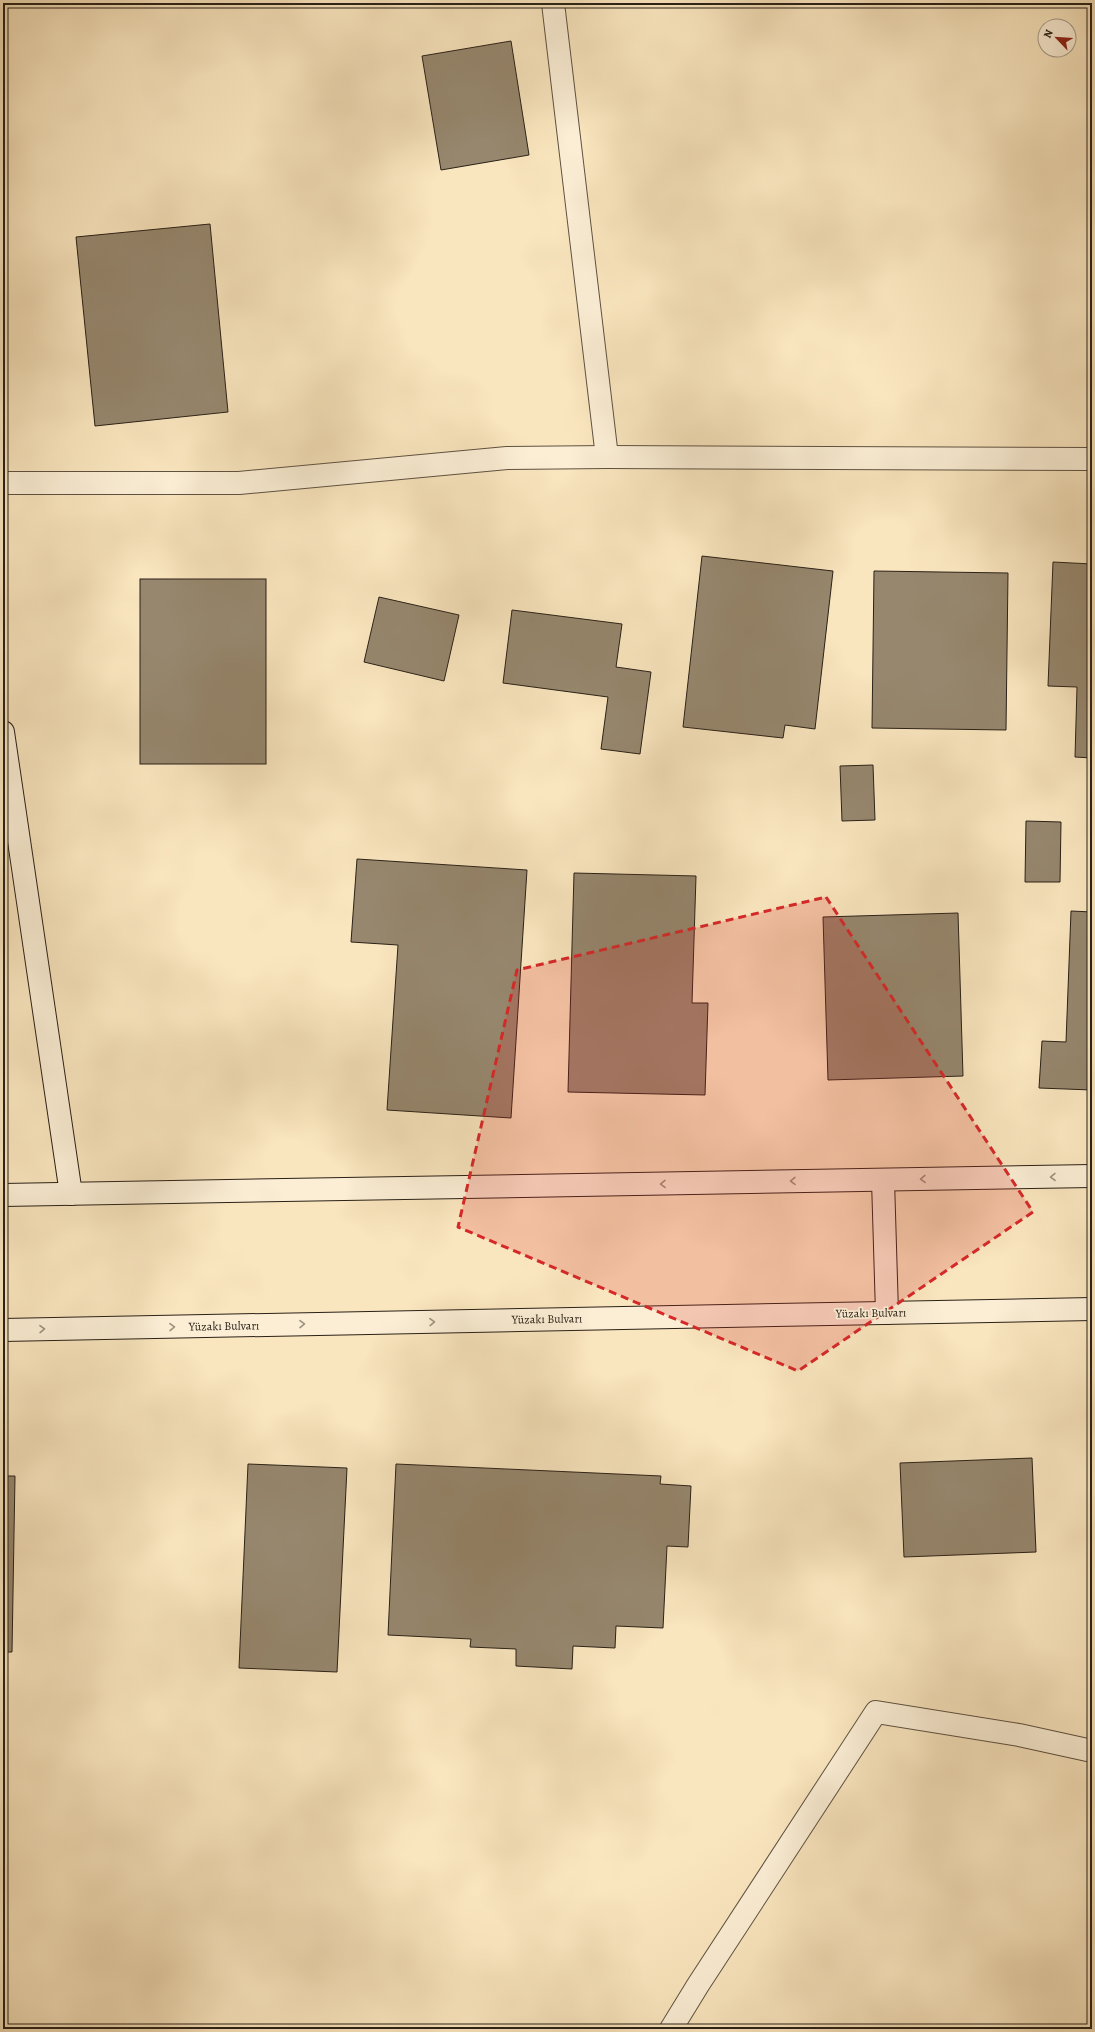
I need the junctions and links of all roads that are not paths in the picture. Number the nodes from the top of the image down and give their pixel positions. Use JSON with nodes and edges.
{"nodes":[{"id":1,"x":553,"y":3,"type":"edge"},
{"id":2,"x":607,"y":457,"type":"junction"},
{"id":3,"x":1092,"y":459,"type":"edge"},
{"id":4,"x":3,"y":483,"type":"edge"},
{"id":5,"x":3,"y":732,"type":"edge"},
{"id":6,"x":1092,"y":1176,"type":"edge"},
{"id":7,"x":883,"y":1180,"type":"junction"},
{"id":8,"x":71,"y":1194,"type":"junction"},
{"id":9,"x":3,"y":1195,"type":"edge"},
{"id":10,"x":1092,"y":1309,"type":"edge"},
{"id":11,"x":887,"y":1313,"type":"junction"},
{"id":12,"x":3,"y":1330,"type":"edge"},
{"id":13,"x":1092,"y":1751,"type":"edge"},
{"id":14,"x":671,"y":2029,"type":"edge"}],
"edges":[{"from":1,"to":2,"type":"street"},
{"from":2,"to":3,"type":"street"},
{"from":2,"to":4,"type":"street"},
{"from":5,"to":8,"type":"street"},
{"from":6,"to":7,"type":"street","one_way":true},
{"from":7,"to":8,"type":"street","one_way":true},
{"from":7,"to":11,"type":"street"},
{"from":8,"to":9,"type":"street"},
{"from":10,"to":11,"type":"street","name":"Yüzakı Bulvarı"},
{"from":12,"to":11,"type":"street","name":"Yüzakı Bulvarı","one_way":true},
{"from":13,"to":14,"type":"street"}]}
